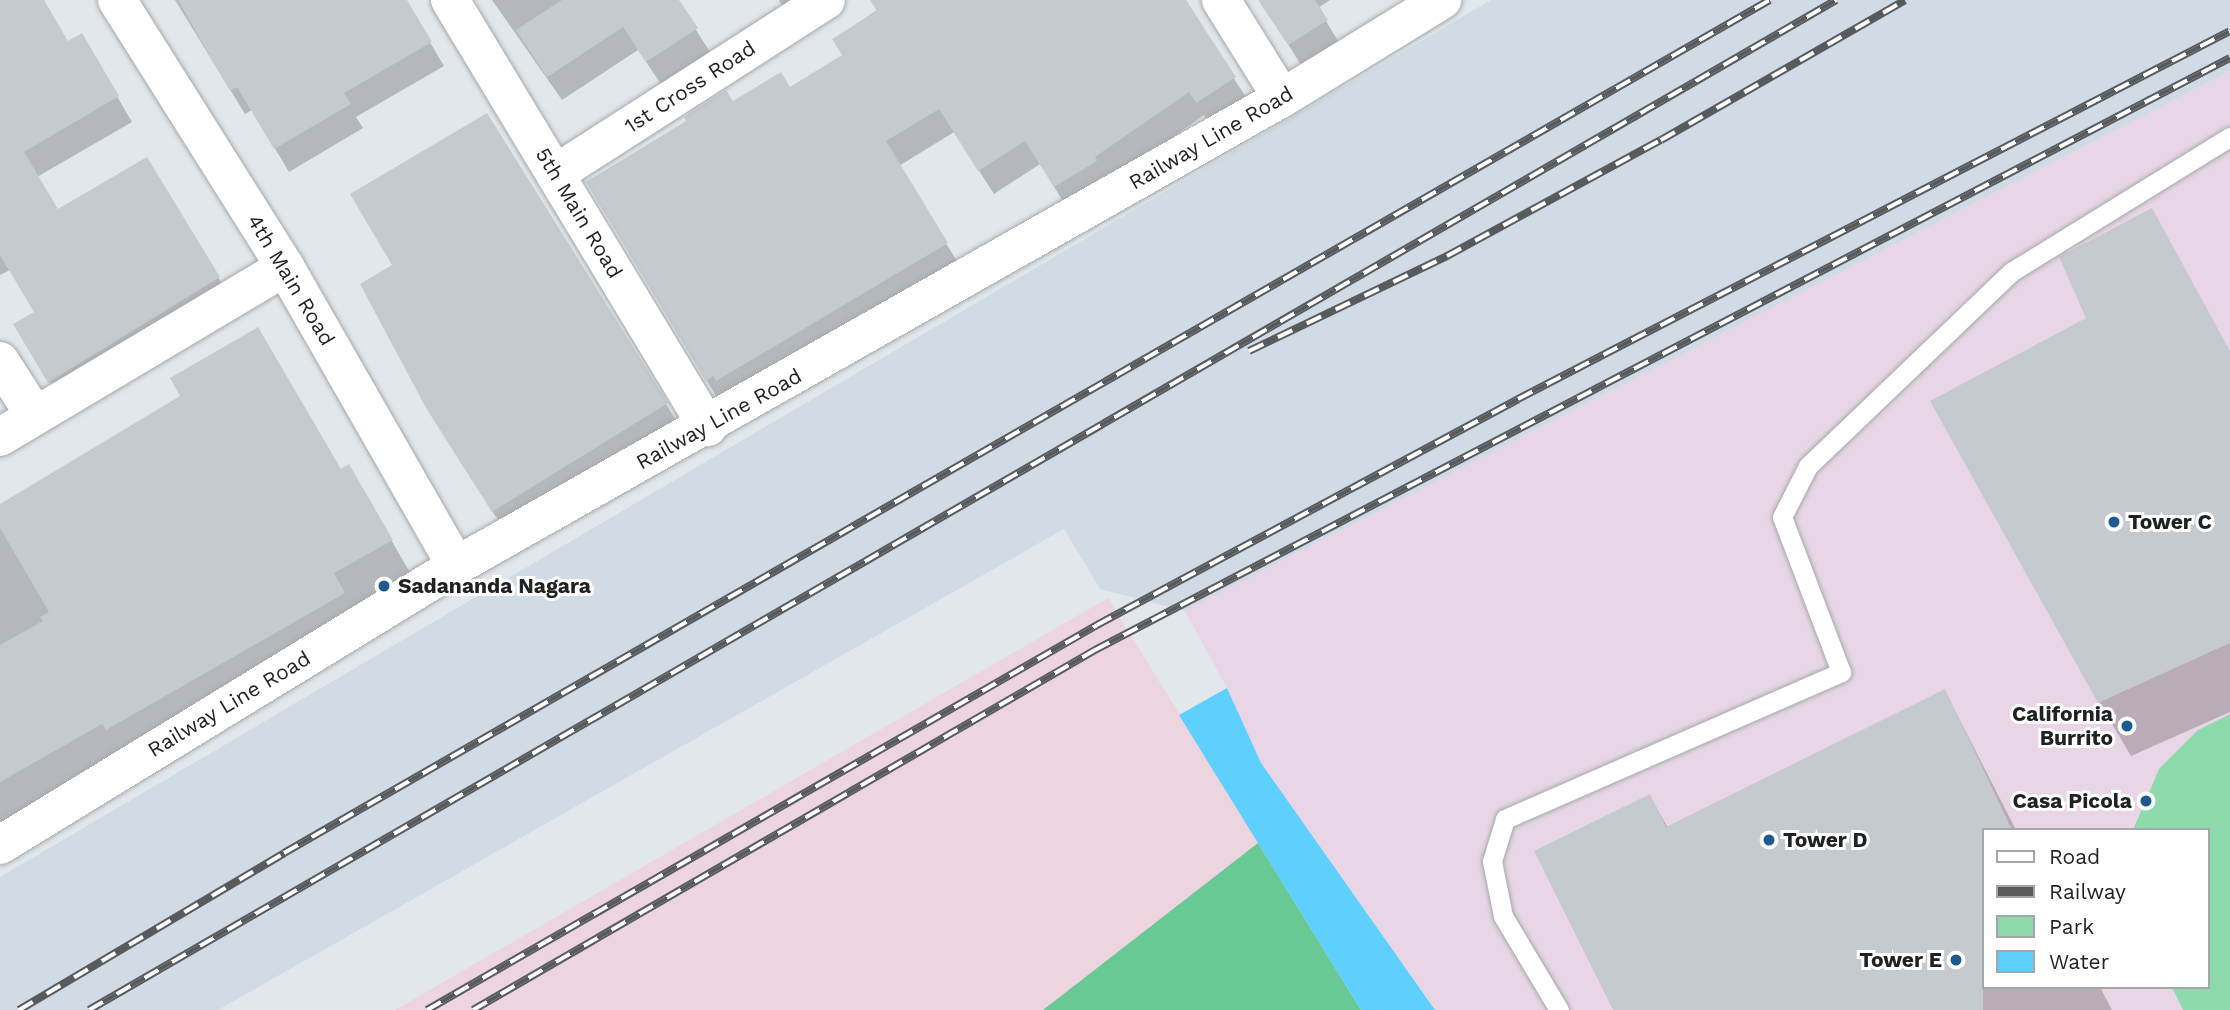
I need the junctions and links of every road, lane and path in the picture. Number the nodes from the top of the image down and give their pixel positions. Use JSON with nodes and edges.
{"nodes":[{"id":1,"x":117,"y":0,"type":"edge"},
{"id":2,"x":450,"y":0,"type":"edge"},
{"id":3,"x":826,"y":0,"type":"edge"},
{"id":4,"x":1221,"y":0,"type":"edge"},
{"id":5,"x":1442,"y":0,"type":"edge"},
{"id":6,"x":1282,"y":98,"type":"junction"},
{"id":7,"x":2230,"y":137,"type":"edge"},
{"id":8,"x":555,"y":174,"type":"junction"},
{"id":9,"x":285,"y":267,"type":"junction"},
{"id":10,"x":0,"y":361,"type":"edge"},
{"id":11,"x":35,"y":416,"type":"junction"},
{"id":12,"x":708,"y":427,"type":"junction"},
{"id":13,"x":0,"y":438,"type":"edge"},
{"id":14,"x":456,"y":566,"type":"junction"},
{"id":15,"x":0,"y":845,"type":"edge"},
{"id":16,"x":1559,"y":1010,"type":"edge"}],
"edges":[{"from":1,"to":9,"type":"street","name":"4th Main Road"},
{"from":2,"to":8,"type":"street","name":"5th Main Road"},
{"from":3,"to":8,"type":"street","name":"1st Cross Road"},
{"from":4,"to":6,"type":"street"},
{"from":5,"to":6,"type":"street","name":"Railway Line Road"},
{"from":6,"to":12,"type":"street","name":"Railway Line Road"},
{"from":7,"to":16,"type":"lane"},
{"from":8,"to":12,"type":"street","name":"5th Main Road"},
{"from":9,"to":11,"type":"street"},
{"from":9,"to":14,"type":"street","name":"4th Main Road"},
{"from":10,"to":11,"type":"street"},
{"from":11,"to":13,"type":"street"},
{"from":12,"to":14,"type":"street","name":"Railway Line Road"},
{"from":14,"to":15,"type":"street","name":"Railway Line Road"}]}
